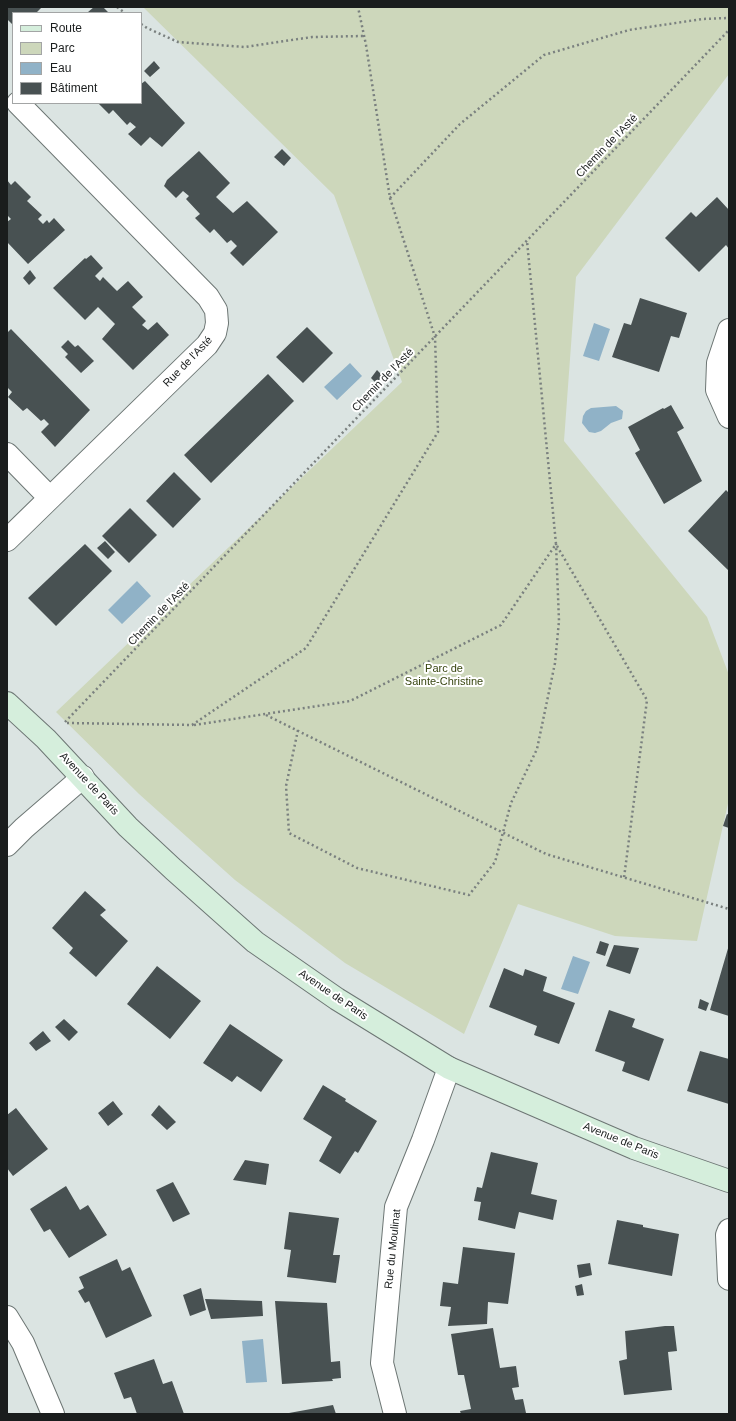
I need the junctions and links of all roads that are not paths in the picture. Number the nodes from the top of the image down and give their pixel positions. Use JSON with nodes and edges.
{"nodes":[{"id":1,"x":19,"y":104,"type":"edge"},
{"id":2,"x":729,"y":330,"type":"edge"},
{"id":3,"x":729,"y":417,"type":"edge"},
{"id":4,"x":7,"y":454,"type":"edge"},
{"id":5,"x":50,"y":498,"type":"junction"},
{"id":6,"x":7,"y":540,"type":"edge"},
{"id":7,"x":7,"y":703,"type":"edge"},
{"id":8,"x":83,"y":777,"type":"junction"},
{"id":9,"x":7,"y":845,"type":"edge"},
{"id":10,"x":449,"y":1068,"type":"junction"},
{"id":11,"x":729,"y":1181,"type":"edge"},
{"id":12,"x":729,"y":1230,"type":"edge"},
{"id":13,"x":729,"y":1280,"type":"edge"},
{"id":14,"x":7,"y":1317,"type":"edge"},
{"id":15,"x":53,"y":1414,"type":"edge"},
{"id":16,"x":395,"y":1414,"type":"edge"}],
"edges":[{"from":1,"to":5,"type":"street","name":"Rue de l'Asté"},
{"from":2,"to":3,"type":"street"},
{"from":4,"to":5,"type":"street"},
{"from":5,"to":6,"type":"street","name":"Rue de l'Asté"},
{"from":7,"to":8,"type":"street","name":"Avenue de Paris"},
{"from":8,"to":9,"type":"street"},
{"from":8,"to":10,"type":"street","name":"Avenue de Paris"},
{"from":10,"to":11,"type":"street","name":"Avenue de Paris"},
{"from":10,"to":16,"type":"street","name":"Rue du Moulinat"},
{"from":12,"to":13,"type":"street"},
{"from":14,"to":15,"type":"street"}]}
